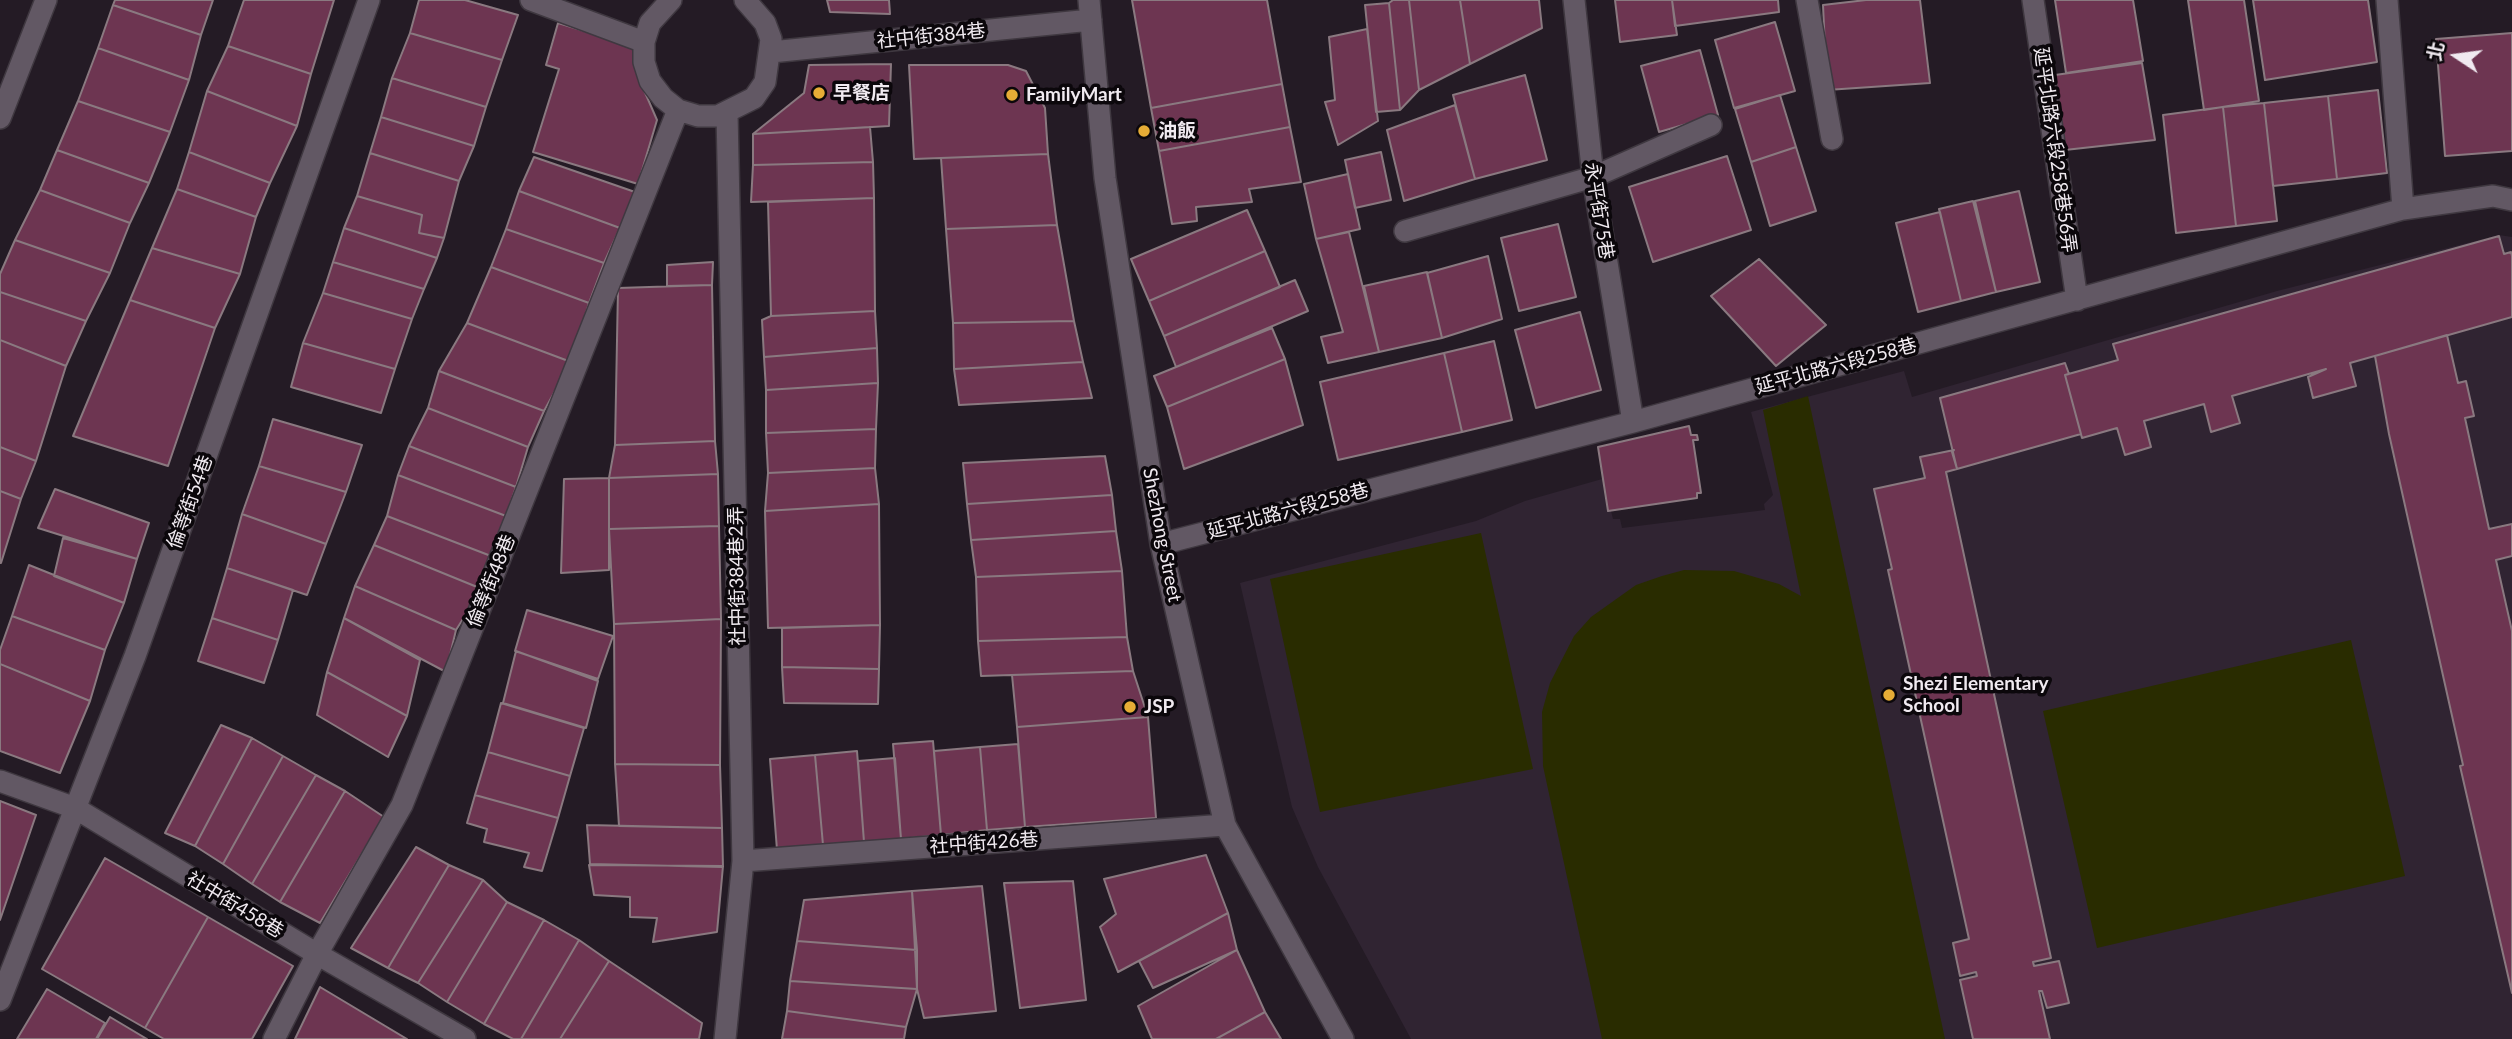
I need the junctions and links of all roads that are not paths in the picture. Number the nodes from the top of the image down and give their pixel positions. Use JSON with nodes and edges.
{"nodes":[{"id":1,"x":46,"y":0,"type":"edge"},
{"id":2,"x":369,"y":0,"type":"edge"},
{"id":3,"x":531,"y":0,"type":"edge"},
{"id":4,"x":671,"y":0,"type":"edge"},
{"id":5,"x":745,"y":0,"type":"edge"},
{"id":6,"x":1574,"y":0,"type":"edge"},
{"id":7,"x":1807,"y":0,"type":"edge"},
{"id":8,"x":2033,"y":0,"type":"edge"},
{"id":9,"x":2387,"y":0,"type":"edge"},
{"id":10,"x":1090,"y":10,"type":"edge"},
{"id":11,"x":644,"y":42,"type":"junction"},
{"id":12,"x":771,"y":52,"type":"junction"},
{"id":13,"x":678,"y":110,"type":"junction"},
{"id":14,"x":727,"y":113,"type":"junction"},
{"id":15,"x":0,"y":118,"type":"edge"},
{"id":16,"x":1711,"y":125,"type":"dead end"},
{"id":17,"x":1832,"y":139,"type":"dead end"},
{"id":18,"x":1593,"y":177,"type":"junction"},
{"id":19,"x":2512,"y":200,"type":"edge"},
{"id":20,"x":2403,"y":209,"type":"junction"},
{"id":21,"x":1405,"y":231,"type":"dead end"},
{"id":22,"x":2077,"y":300,"type":"junction"},
{"id":23,"x":1633,"y":422,"type":"junction"},
{"id":24,"x":1161,"y":544,"type":"junction"},
{"id":25,"x":0,"y":781,"type":"edge"},
{"id":26,"x":75,"y":808,"type":"junction"},
{"id":27,"x":1226,"y":825,"type":"junction"},
{"id":28,"x":743,"y":861,"type":"junction"},
{"id":29,"x":317,"y":954,"type":"junction"},
{"id":30,"x":0,"y":1000,"type":"edge"},
{"id":31,"x":274,"y":1039,"type":"edge"},
{"id":32,"x":465,"y":1039,"type":"edge"},
{"id":33,"x":725,"y":1039,"type":"edge"},
{"id":34,"x":1343,"y":1039,"type":"edge"}],
"edges":[{"from":1,"to":15,"type":"street"},
{"from":2,"to":26,"type":"street","name":"倫等街54巷"},
{"from":3,"to":11,"type":"street"},
{"from":4,"to":11,"type":"street"},
{"from":5,"to":12,"type":"street"},
{"from":6,"to":18,"type":"street","name":"永平街75巷"},
{"from":7,"to":17,"type":"street"},
{"from":8,"to":22,"type":"street","name":"延平北路六段258巷56弄"},
{"from":9,"to":20,"type":"street"},
{"from":10,"to":12,"type":"street","name":"社中街384巷"},
{"from":10,"to":24,"type":"street","name":"Shezhong Street"},
{"from":11,"to":13,"type":"street"},
{"from":12,"to":14,"type":"street"},
{"from":13,"to":14,"type":"street"},
{"from":13,"to":29,"type":"street","name":"倫等街48巷"},
{"from":14,"to":28,"type":"street","name":"社中街384巷2弄"},
{"from":16,"to":18,"type":"street"},
{"from":18,"to":21,"type":"street"},
{"from":18,"to":23,"type":"street","name":"永平街75巷"},
{"from":19,"to":20,"type":"street","name":"延平北路六段258巷"},
{"from":20,"to":22,"type":"street","name":"延平北路六段258巷"},
{"from":22,"to":23,"type":"street","name":"延平北路六段258巷"},
{"from":23,"to":24,"type":"street","name":"延平北路六段258巷"},
{"from":24,"to":27,"type":"street","name":"Shezhong Street"},
{"from":25,"to":26,"type":"street","name":"社中街458巷"},
{"from":26,"to":29,"type":"street","name":"社中街458巷"},
{"from":26,"to":30,"type":"street","name":"倫等街54巷"},
{"from":27,"to":28,"type":"street","name":"社中街426巷"},
{"from":27,"to":34,"type":"street","name":"Shezhong Street"},
{"from":28,"to":33,"type":"street","name":"社中街384巷2弄"},
{"from":29,"to":31,"type":"street","name":"倫等街48巷"},
{"from":29,"to":32,"type":"street","name":"社中街458巷"}]}
